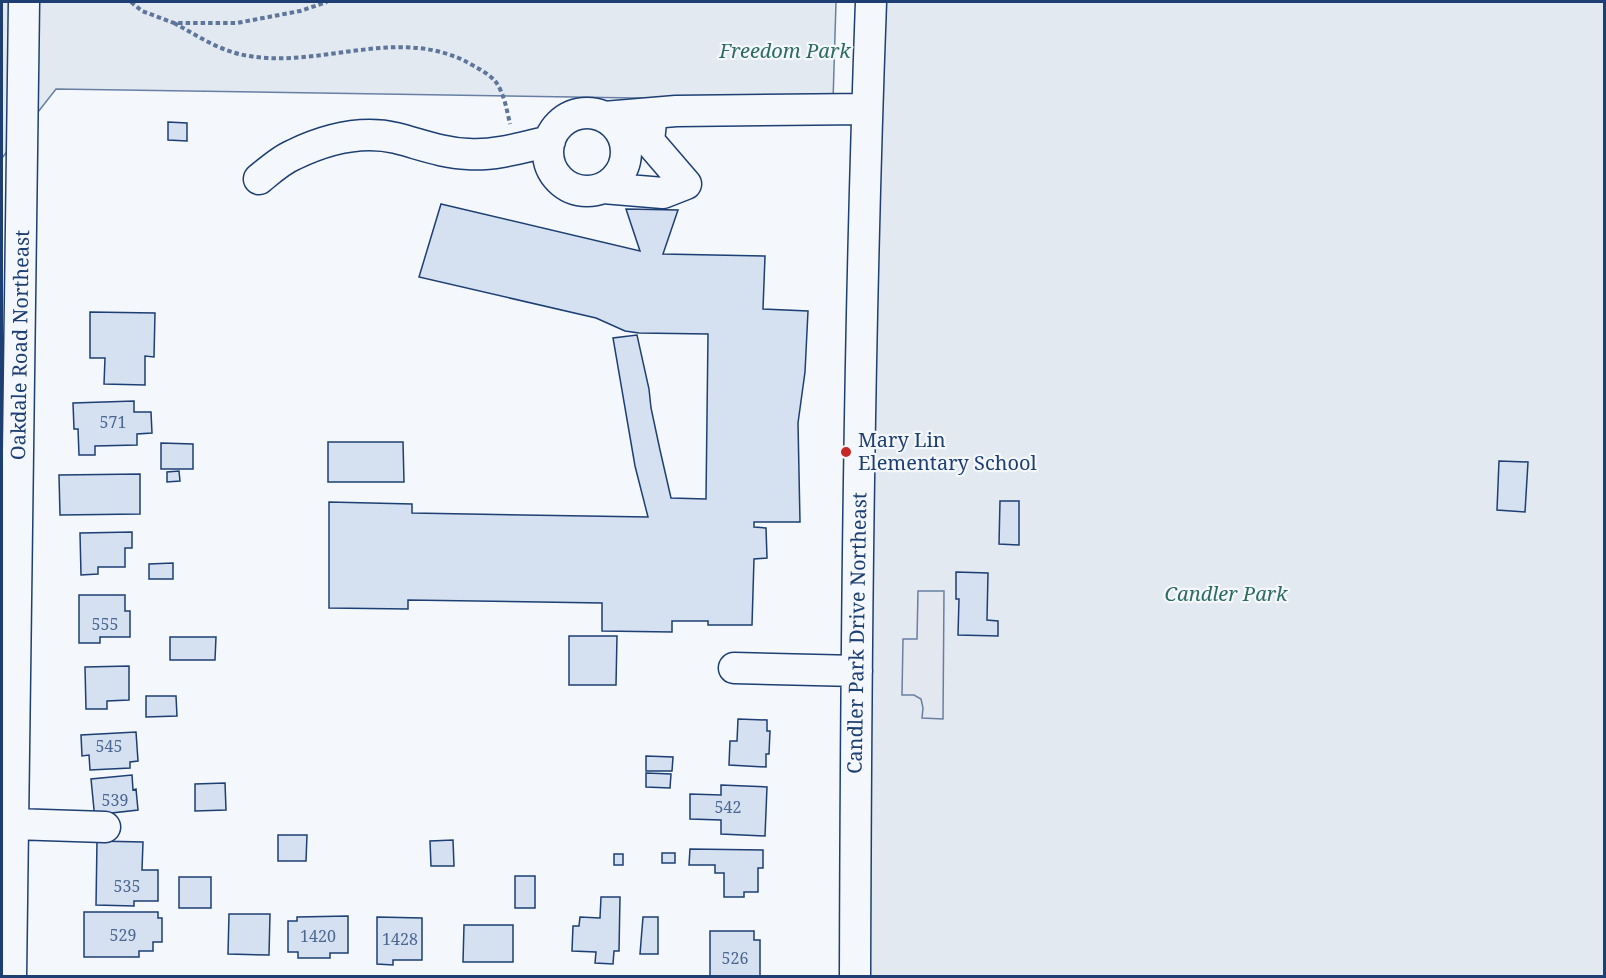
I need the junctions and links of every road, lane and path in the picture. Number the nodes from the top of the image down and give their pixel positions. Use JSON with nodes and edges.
{"nodes":[{"id":1,"x":24,"y":2,"type":"edge"},
{"id":2,"x":131,"y":2,"type":"edge"},
{"id":3,"x":327,"y":2,"type":"edge"},
{"id":4,"x":871,"y":2,"type":"edge"},
{"id":5,"x":174,"y":23,"type":"junction"},
{"id":6,"x":867,"y":109,"type":"junction"},
{"id":7,"x":652,"y":113,"type":"junction"},
{"id":8,"x":604,"y":117,"type":"junction"},
{"id":9,"x":510,"y":125,"type":"dead end"},
{"id":10,"x":550,"y":141,"type":"junction"},
{"id":11,"x":259,"y":179,"type":"dead end"},
{"id":12,"x":603,"y":188,"type":"junction"},
{"id":13,"x":734,"y":668,"type":"dead end"},
{"id":14,"x":857,"y":671,"type":"junction"},
{"id":15,"x":13,"y":824,"type":"junction"},
{"id":16,"x":105,"y":827,"type":"dead end"},
{"id":17,"x":11,"y":976,"type":"edge"},
{"id":18,"x":855,"y":976,"type":"edge"}],
"edges":[{"from":1,"to":15,"type":"street","name":"Oakdale Road Northeast"},
{"from":2,"to":5,"type":"path"},
{"from":3,"to":5,"type":"path"},
{"from":4,"to":6,"type":"street","name":"Candler Park Drive Northeast"},
{"from":5,"to":9,"type":"path"},
{"from":6,"to":7,"type":"street"},
{"from":6,"to":14,"type":"street","name":"Candler Park Drive Northeast"},
{"from":7,"to":8,"type":"street"},
{"from":7,"to":12,"type":"street"},
{"from":8,"to":10,"type":"street"},
{"from":8,"to":12,"type":"street"},
{"from":10,"to":11,"type":"street"},
{"from":10,"to":12,"type":"street"},
{"from":13,"to":14,"type":"street"},
{"from":14,"to":18,"type":"street","name":"Candler Park Drive Northeast"},
{"from":15,"to":16,"type":"street"},
{"from":15,"to":17,"type":"street","name":"Oakdale Road Northeast"}]}
